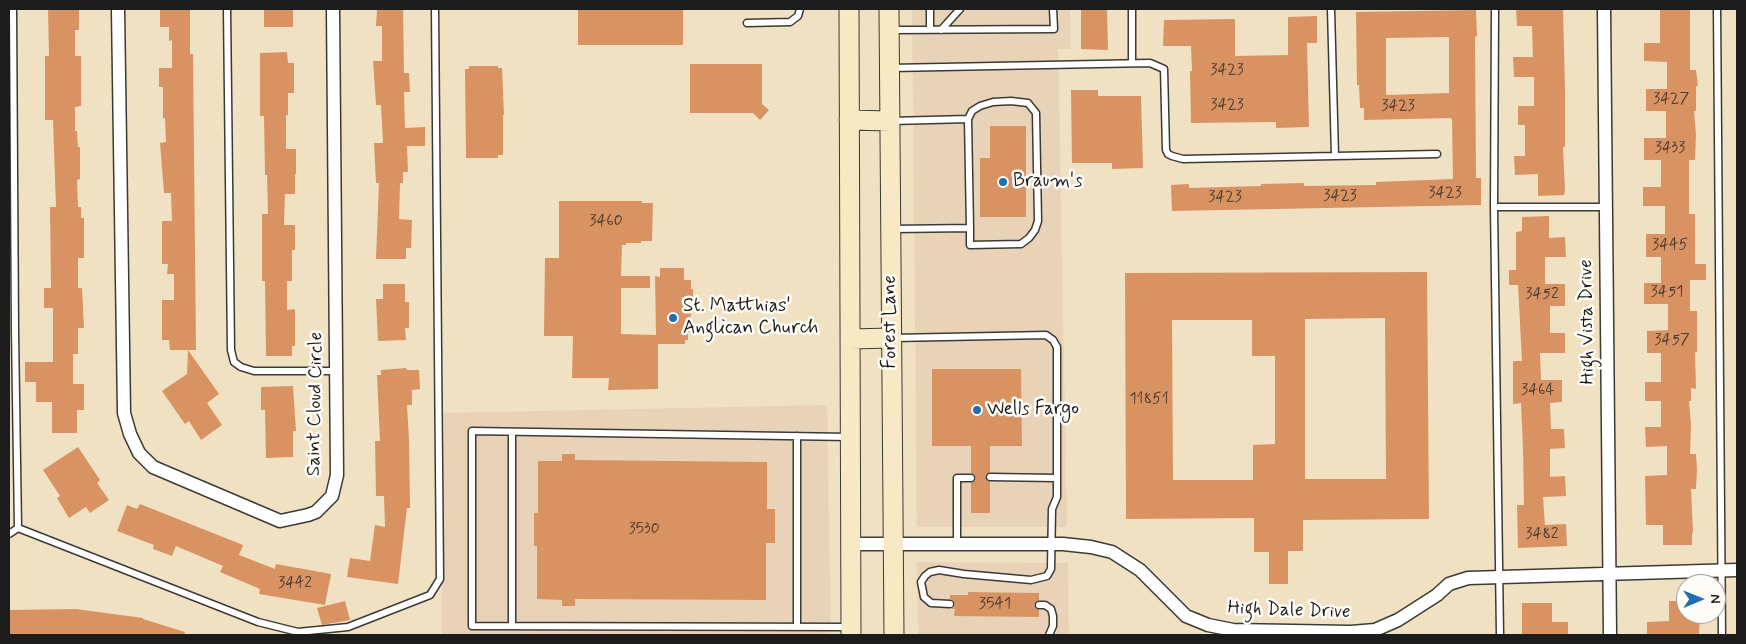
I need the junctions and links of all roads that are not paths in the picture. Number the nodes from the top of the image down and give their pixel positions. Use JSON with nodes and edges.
{"nodes":[{"id":1,"x":13,"y":9,"type":"edge"},
{"id":2,"x":118,"y":9,"type":"edge"},
{"id":3,"x":227,"y":9,"type":"edge"},
{"id":4,"x":333,"y":9,"type":"edge"},
{"id":5,"x":435,"y":9,"type":"edge"},
{"id":6,"x":800,"y":9,"type":"edge"},
{"id":7,"x":849,"y":9,"type":"edge"},
{"id":8,"x":889,"y":9,"type":"edge"},
{"id":9,"x":930,"y":9,"type":"edge"},
{"id":10,"x":960,"y":9,"type":"edge"},
{"id":11,"x":1053,"y":9,"type":"edge"},
{"id":12,"x":1132,"y":9,"type":"edge"},
{"id":13,"x":1331,"y":9,"type":"edge"},
{"id":14,"x":1495,"y":9,"type":"edge"},
{"id":15,"x":1604,"y":9,"type":"edge"},
{"id":16,"x":1717,"y":9,"type":"edge"},
{"id":17,"x":748,"y":23,"type":"dead end"},
{"id":18,"x":890,"y":30,"type":"junction"},
{"id":19,"x":930,"y":30,"type":"junction"},
{"id":20,"x":941,"y":30,"type":"junction"},
{"id":21,"x":1132,"y":63,"type":"junction"},
{"id":22,"x":890,"y":68,"type":"junction"},
{"id":23,"x":968,"y":119,"type":"junction"},
{"id":24,"x":849,"y":120,"type":"junction"},
{"id":25,"x":890,"y":121,"type":"junction"},
{"id":26,"x":1437,"y":154,"type":"dead end"},
{"id":27,"x":1335,"y":156,"type":"junction"},
{"id":28,"x":1494,"y":207,"type":"junction"},
{"id":29,"x":1606,"y":207,"type":"junction"},
{"id":30,"x":970,"y":228,"type":"junction"},
{"id":31,"x":891,"y":230,"type":"junction"},
{"id":32,"x":12,"y":331,"type":"edge"},
{"id":33,"x":891,"y":338,"type":"junction"},
{"id":34,"x":850,"y":339,"type":"junction"},
{"id":35,"x":336,"y":371,"type":"junction"},
{"id":36,"x":512,"y":432,"type":"junction"},
{"id":37,"x":796,"y":436,"type":"junction"},
{"id":38,"x":850,"y":437,"type":"junction"},
{"id":39,"x":990,"y":477,"type":"dead end"},
{"id":40,"x":971,"y":478,"type":"dead end"},
{"id":41,"x":1056,"y":478,"type":"junction"},
{"id":42,"x":18,"y":528,"type":"junction"},
{"id":43,"x":9,"y":534,"type":"edge"},
{"id":44,"x":893,"y":543,"type":"junction"},
{"id":45,"x":851,"y":544,"type":"junction"},
{"id":46,"x":957,"y":544,"type":"junction"},
{"id":47,"x":1052,"y":544,"type":"junction"},
{"id":48,"x":1737,"y":570,"type":"edge"},
{"id":49,"x":1720,"y":571,"type":"junction"},
{"id":50,"x":1609,"y":573,"type":"junction"},
{"id":51,"x":1499,"y":576,"type":"junction"},
{"id":52,"x":950,"y":604,"type":"dead end"},
{"id":53,"x":1039,"y":605,"type":"dead end"},
{"id":54,"x":512,"y":626,"type":"junction"},
{"id":55,"x":797,"y":627,"type":"junction"},
{"id":56,"x":851,"y":631,"type":"edge"},
{"id":57,"x":1297,"y":633,"type":"edge"},
{"id":58,"x":1317,"y":633,"type":"edge"},
{"id":59,"x":896,"y":635,"type":"edge"},
{"id":60,"x":1050,"y":635,"type":"edge"},
{"id":61,"x":1500,"y":635,"type":"edge"},
{"id":62,"x":1610,"y":635,"type":"edge"},
{"id":63,"x":1722,"y":635,"type":"edge"}],
"edges":[{"from":1,"to":32,"type":"lane"},
{"from":2,"to":35,"type":"street","name":"Saint Cloud Circle"},
{"from":3,"to":35,"type":"lane"},
{"from":4,"to":35,"type":"street","name":"Saint Cloud Circle"},
{"from":5,"to":42,"type":"lane"},
{"from":6,"to":17,"type":"lane"},
{"from":7,"to":24,"type":"main road"},
{"from":8,"to":18,"type":"main road","name":"Forest Lane"},
{"from":9,"to":19,"type":"lane"},
{"from":10,"to":20,"type":"lane"},
{"from":11,"to":20,"type":"lane"},
{"from":12,"to":21,"type":"lane"},
{"from":13,"to":27,"type":"lane"},
{"from":14,"to":28,"type":"lane"},
{"from":15,"to":29,"type":"street","name":"High Vista Drive"},
{"from":16,"to":49,"type":"lane"},
{"from":18,"to":19,"type":"lane"},
{"from":18,"to":22,"type":"main road","name":"Forest Lane"},
{"from":19,"to":20,"type":"lane"},
{"from":21,"to":22,"type":"lane"},
{"from":21,"to":27,"type":"lane"},
{"from":22,"to":25,"type":"main road","name":"Forest Lane"},
{"from":23,"to":25,"type":"lane"},
{"from":23,"to":30,"type":"lane"},
{"from":23,"to":30,"type":"lane"},
{"from":24,"to":25,"type":"main road"},
{"from":24,"to":34,"type":"main road"},
{"from":25,"to":31,"type":"main road","name":"Forest Lane"},
{"from":26,"to":27,"type":"lane"},
{"from":28,"to":29,"type":"lane"},
{"from":28,"to":51,"type":"lane"},
{"from":29,"to":50,"type":"street","name":"High Vista Drive"},
{"from":30,"to":31,"type":"lane"},
{"from":31,"to":33,"type":"main road","name":"Forest Lane"},
{"from":32,"to":42,"type":"lane"},
{"from":33,"to":34,"type":"main road"},
{"from":33,"to":41,"type":"lane"},
{"from":33,"to":44,"type":"main road","name":"Forest Lane"},
{"from":34,"to":38,"type":"main road"},
{"from":36,"to":37,"type":"lane"},
{"from":36,"to":54,"type":"lane"},
{"from":36,"to":54,"type":"lane"},
{"from":37,"to":38,"type":"lane"},
{"from":37,"to":55,"type":"lane"},
{"from":38,"to":45,"type":"main road"},
{"from":39,"to":41,"type":"lane"},
{"from":40,"to":46,"type":"lane"},
{"from":41,"to":47,"type":"lane"},
{"from":42,"to":43,"type":"lane"},
{"from":44,"to":45,"type":"street","name":"High Dale Drive"},
{"from":44,"to":46,"type":"street","name":"High Dale Drive"},
{"from":44,"to":59,"type":"main road","name":"Forest Lane"},
{"from":45,"to":56,"type":"main road"},
{"from":46,"to":47,"type":"street","name":"High Dale Drive"},
{"from":47,"to":52,"type":"lane"},
{"from":47,"to":57,"type":"street","name":"High Dale Drive"},
{"from":48,"to":49,"type":"street","name":"High Dale Drive"},
{"from":49,"to":50,"type":"street","name":"High Dale Drive"},
{"from":49,"to":63,"type":"lane"},
{"from":50,"to":51,"type":"street","name":"High Dale Drive"},
{"from":50,"to":62,"type":"street","name":"High Vista Drive"},
{"from":51,"to":58,"type":"street","name":"High Dale Drive"},
{"from":51,"to":61,"type":"lane"},
{"from":53,"to":60,"type":"lane"},
{"from":54,"to":55,"type":"lane"},
{"from":55,"to":56,"type":"lane"},
{"from":57,"to":58,"type":"street","name":"High Dale Drive"}]}
